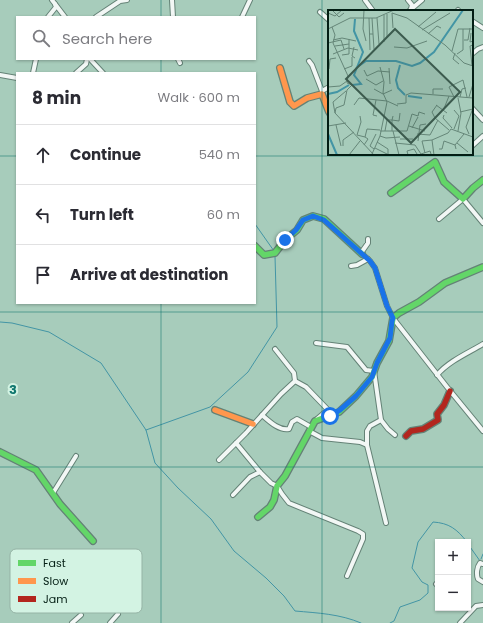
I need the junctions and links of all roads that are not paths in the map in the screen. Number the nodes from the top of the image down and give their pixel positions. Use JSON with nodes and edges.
{"nodes":[{"id":1,"x":52,"y":0,"type":"edge"},
{"id":2,"x":127,"y":0,"type":"edge"},
{"id":3,"x":172,"y":0,"type":"edge"},
{"id":4,"x":250,"y":0,"type":"edge"},
{"id":5,"x":365,"y":0,"type":"edge"},
{"id":6,"x":408,"y":0,"type":"edge"},
{"id":7,"x":422,"y":0,"type":"edge"},
{"id":8,"x":55,"y":4,"type":"junction"},
{"id":9,"x":372,"y":10,"type":"edge"},
{"id":10,"x":410,"y":10,"type":"edge"},
{"id":11,"x":320,"y":12,"type":"dead end"},
{"id":12,"x":49,"y":16,"type":"edge"},
{"id":13,"x":64,"y":16,"type":"edge"},
{"id":14,"x":98,"y":16,"type":"edge"},
{"id":15,"x":173,"y":16,"type":"edge"},
{"id":16,"x":242,"y":16,"type":"edge"},
{"id":17,"x":328,"y":19,"type":"edge"},
{"id":18,"x":473,"y":21,"type":"edge"},
{"id":19,"x":483,"y":28,"type":"edge"},
{"id":20,"x":483,"y":47,"type":"edge"},
{"id":21,"x":473,"y":53,"type":"edge"},
{"id":22,"x":36,"y":60,"type":"edge"},
{"id":23,"x":87,"y":60,"type":"edge"},
{"id":24,"x":91,"y":60,"type":"edge"},
{"id":25,"x":309,"y":61,"type":"dead end"},
{"id":26,"x":280,"y":68,"type":"dead end"},
{"id":27,"x":33,"y":72,"type":"edge"},
{"id":28,"x":77,"y":72,"type":"edge"},
{"id":29,"x":103,"y":72,"type":"edge"},
{"id":30,"x":0,"y":74,"type":"edge"},
{"id":31,"x":16,"y":78,"type":"edge"},
{"id":32,"x":328,"y":88,"type":"edge"},
{"id":33,"x":322,"y":92,"type":"junction"},
{"id":34,"x":328,"y":109,"type":"edge"},
{"id":35,"x":473,"y":109,"type":"edge"},
{"id":36,"x":483,"y":120,"type":"edge"},
{"id":37,"x":483,"y":136,"type":"edge"},
{"id":38,"x":473,"y":145,"type":"edge"},
{"id":39,"x":483,"y":180,"type":"edge"},
{"id":40,"x":391,"y":192,"type":"dead end"},
{"id":41,"x":463,"y":199,"type":"junction"},
{"id":42,"x":438,"y":219,"type":"dead end"},
{"id":43,"x":483,"y":223,"type":"edge"},
{"id":44,"x":368,"y":239,"type":"dead end"},
{"id":45,"x":256,"y":247,"type":"edge"},
{"id":46,"x":362,"y":254,"type":"junction"},
{"id":47,"x":368,"y":259,"type":"junction"},
{"id":48,"x":351,"y":266,"type":"dead end"},
{"id":49,"x":483,"y":267,"type":"edge"},
{"id":50,"x":393,"y":318,"type":"junction"},
{"id":51,"x":316,"y":343,"type":"dead end"},
{"id":52,"x":483,"y":344,"type":"edge"},
{"id":53,"x":275,"y":349,"type":"dead end"},
{"id":54,"x":374,"y":371,"type":"junction"},
{"id":55,"x":437,"y":375,"type":"junction"},
{"id":56,"x":295,"y":381,"type":"junction"},
{"id":57,"x":450,"y":391,"type":"junction"},
{"id":58,"x":215,"y":410,"type":"dead end"},
{"id":59,"x":332,"y":414,"type":"junction"},
{"id":60,"x":262,"y":415,"type":"junction"},
{"id":61,"x":381,"y":420,"type":"junction"},
{"id":62,"x":253,"y":424,"type":"junction"},
{"id":63,"x":310,"y":429,"type":"junction"},
{"id":64,"x":483,"y":431,"type":"edge"},
{"id":65,"x":395,"y":435,"type":"dead end"},
{"id":66,"x":406,"y":436,"type":"dead end"},
{"id":67,"x":236,"y":443,"type":"junction"},
{"id":68,"x":367,"y":445,"type":"junction"},
{"id":69,"x":0,"y":452,"type":"edge"},
{"id":70,"x":76,"y":456,"type":"dead end"},
{"id":71,"x":219,"y":460,"type":"dead end"},
{"id":72,"x":260,"y":472,"type":"junction"},
{"id":73,"x":277,"y":486,"type":"junction"},
{"id":74,"x":53,"y":493,"type":"junction"},
{"id":75,"x":233,"y":495,"type":"dead end"},
{"id":76,"x":258,"y":517,"type":"dead end"},
{"id":77,"x":386,"y":522,"type":"dead end"},
{"id":78,"x":93,"y":541,"type":"dead end"},
{"id":79,"x":483,"y":564,"type":"edge"},
{"id":80,"x":347,"y":576,"type":"dead end"},
{"id":81,"x":483,"y":582,"type":"edge"},
{"id":82,"x":483,"y":605,"type":"edge"},
{"id":83,"x":472,"y":612,"type":"joint"},
{"id":84,"x":118,"y":614,"type":"dead end"},
{"id":85,"x":80,"y":615,"type":"dead end"},
{"id":86,"x":72,"y":623,"type":"edge"},
{"id":87,"x":110,"y":623,"type":"edge"},
{"id":88,"x":460,"y":623,"type":"edge"}],
"edges":[{"from":1,"to":8,"type":"street"},
{"from":2,"to":14,"type":"street"},
{"from":3,"to":15,"type":"street"},
{"from":4,"to":16,"type":"street"},
{"from":5,"to":9,"type":"street"},
{"from":6,"to":10,"type":"street"},
{"from":7,"to":10,"type":"street"},
{"from":8,"to":12,"type":"street"},
{"from":8,"to":13,"type":"street"},
{"from":11,"to":17,"type":"street"},
{"from":18,"to":19,"type":"street"},
{"from":20,"to":21,"type":"street"},
{"from":22,"to":27,"type":"street"},
{"from":23,"to":28,"type":"street"},
{"from":24,"to":29,"type":"street"},
{"from":25,"to":33,"type":"street"},
{"from":26,"to":33,"type":"street"},
{"from":30,"to":31,"type":"street"},
{"from":32,"to":33,"type":"street"},
{"from":33,"to":34,"type":"street"},
{"from":35,"to":36,"type":"street"},
{"from":37,"to":38,"type":"street"},
{"from":39,"to":41,"type":"street"},
{"from":40,"to":41,"type":"street"},
{"from":41,"to":42,"type":"street"},
{"from":41,"to":43,"type":"street"},
{"from":44,"to":46,"type":"street"},
{"from":45,"to":46,"type":"street"},
{"from":46,"to":47,"type":"street"},
{"from":47,"to":48,"type":"street"},
{"from":47,"to":50,"type":"street"},
{"from":49,"to":50,"type":"street"},
{"from":50,"to":54,"type":"street"},
{"from":50,"to":55,"type":"street"},
{"from":51,"to":54,"type":"street"},
{"from":52,"to":55,"type":"street"},
{"from":53,"to":56,"type":"street"},
{"from":54,"to":59,"type":"street"},
{"from":54,"to":61,"type":"street"},
{"from":55,"to":57,"type":"street"},
{"from":56,"to":59,"type":"street"},
{"from":56,"to":60,"type":"street"},
{"from":57,"to":64,"type":"street"},
{"from":57,"to":66,"type":"street"},
{"from":58,"to":62,"type":"street"},
{"from":59,"to":63,"type":"street"},
{"from":60,"to":62,"type":"street"},
{"from":60,"to":63,"type":"street"},
{"from":61,"to":65,"type":"street"},
{"from":61,"to":68,"type":"street"},
{"from":62,"to":67,"type":"street"},
{"from":63,"to":68,"type":"street"},
{"from":63,"to":73,"type":"street"},
{"from":67,"to":71,"type":"street"},
{"from":67,"to":72,"type":"street"},
{"from":68,"to":77,"type":"street"},
{"from":69,"to":74,"type":"street"},
{"from":70,"to":74,"type":"street"},
{"from":72,"to":73,"type":"street"},
{"from":72,"to":75,"type":"street"},
{"from":73,"to":76,"type":"street"},
{"from":73,"to":80,"type":"street"},
{"from":74,"to":78,"type":"street"},
{"from":79,"to":81,"type":"street"},
{"from":82,"to":83,"type":"street"},
{"from":83,"to":88,"type":"street"},
{"from":84,"to":87,"type":"street"},
{"from":85,"to":86,"type":"street"}]}
